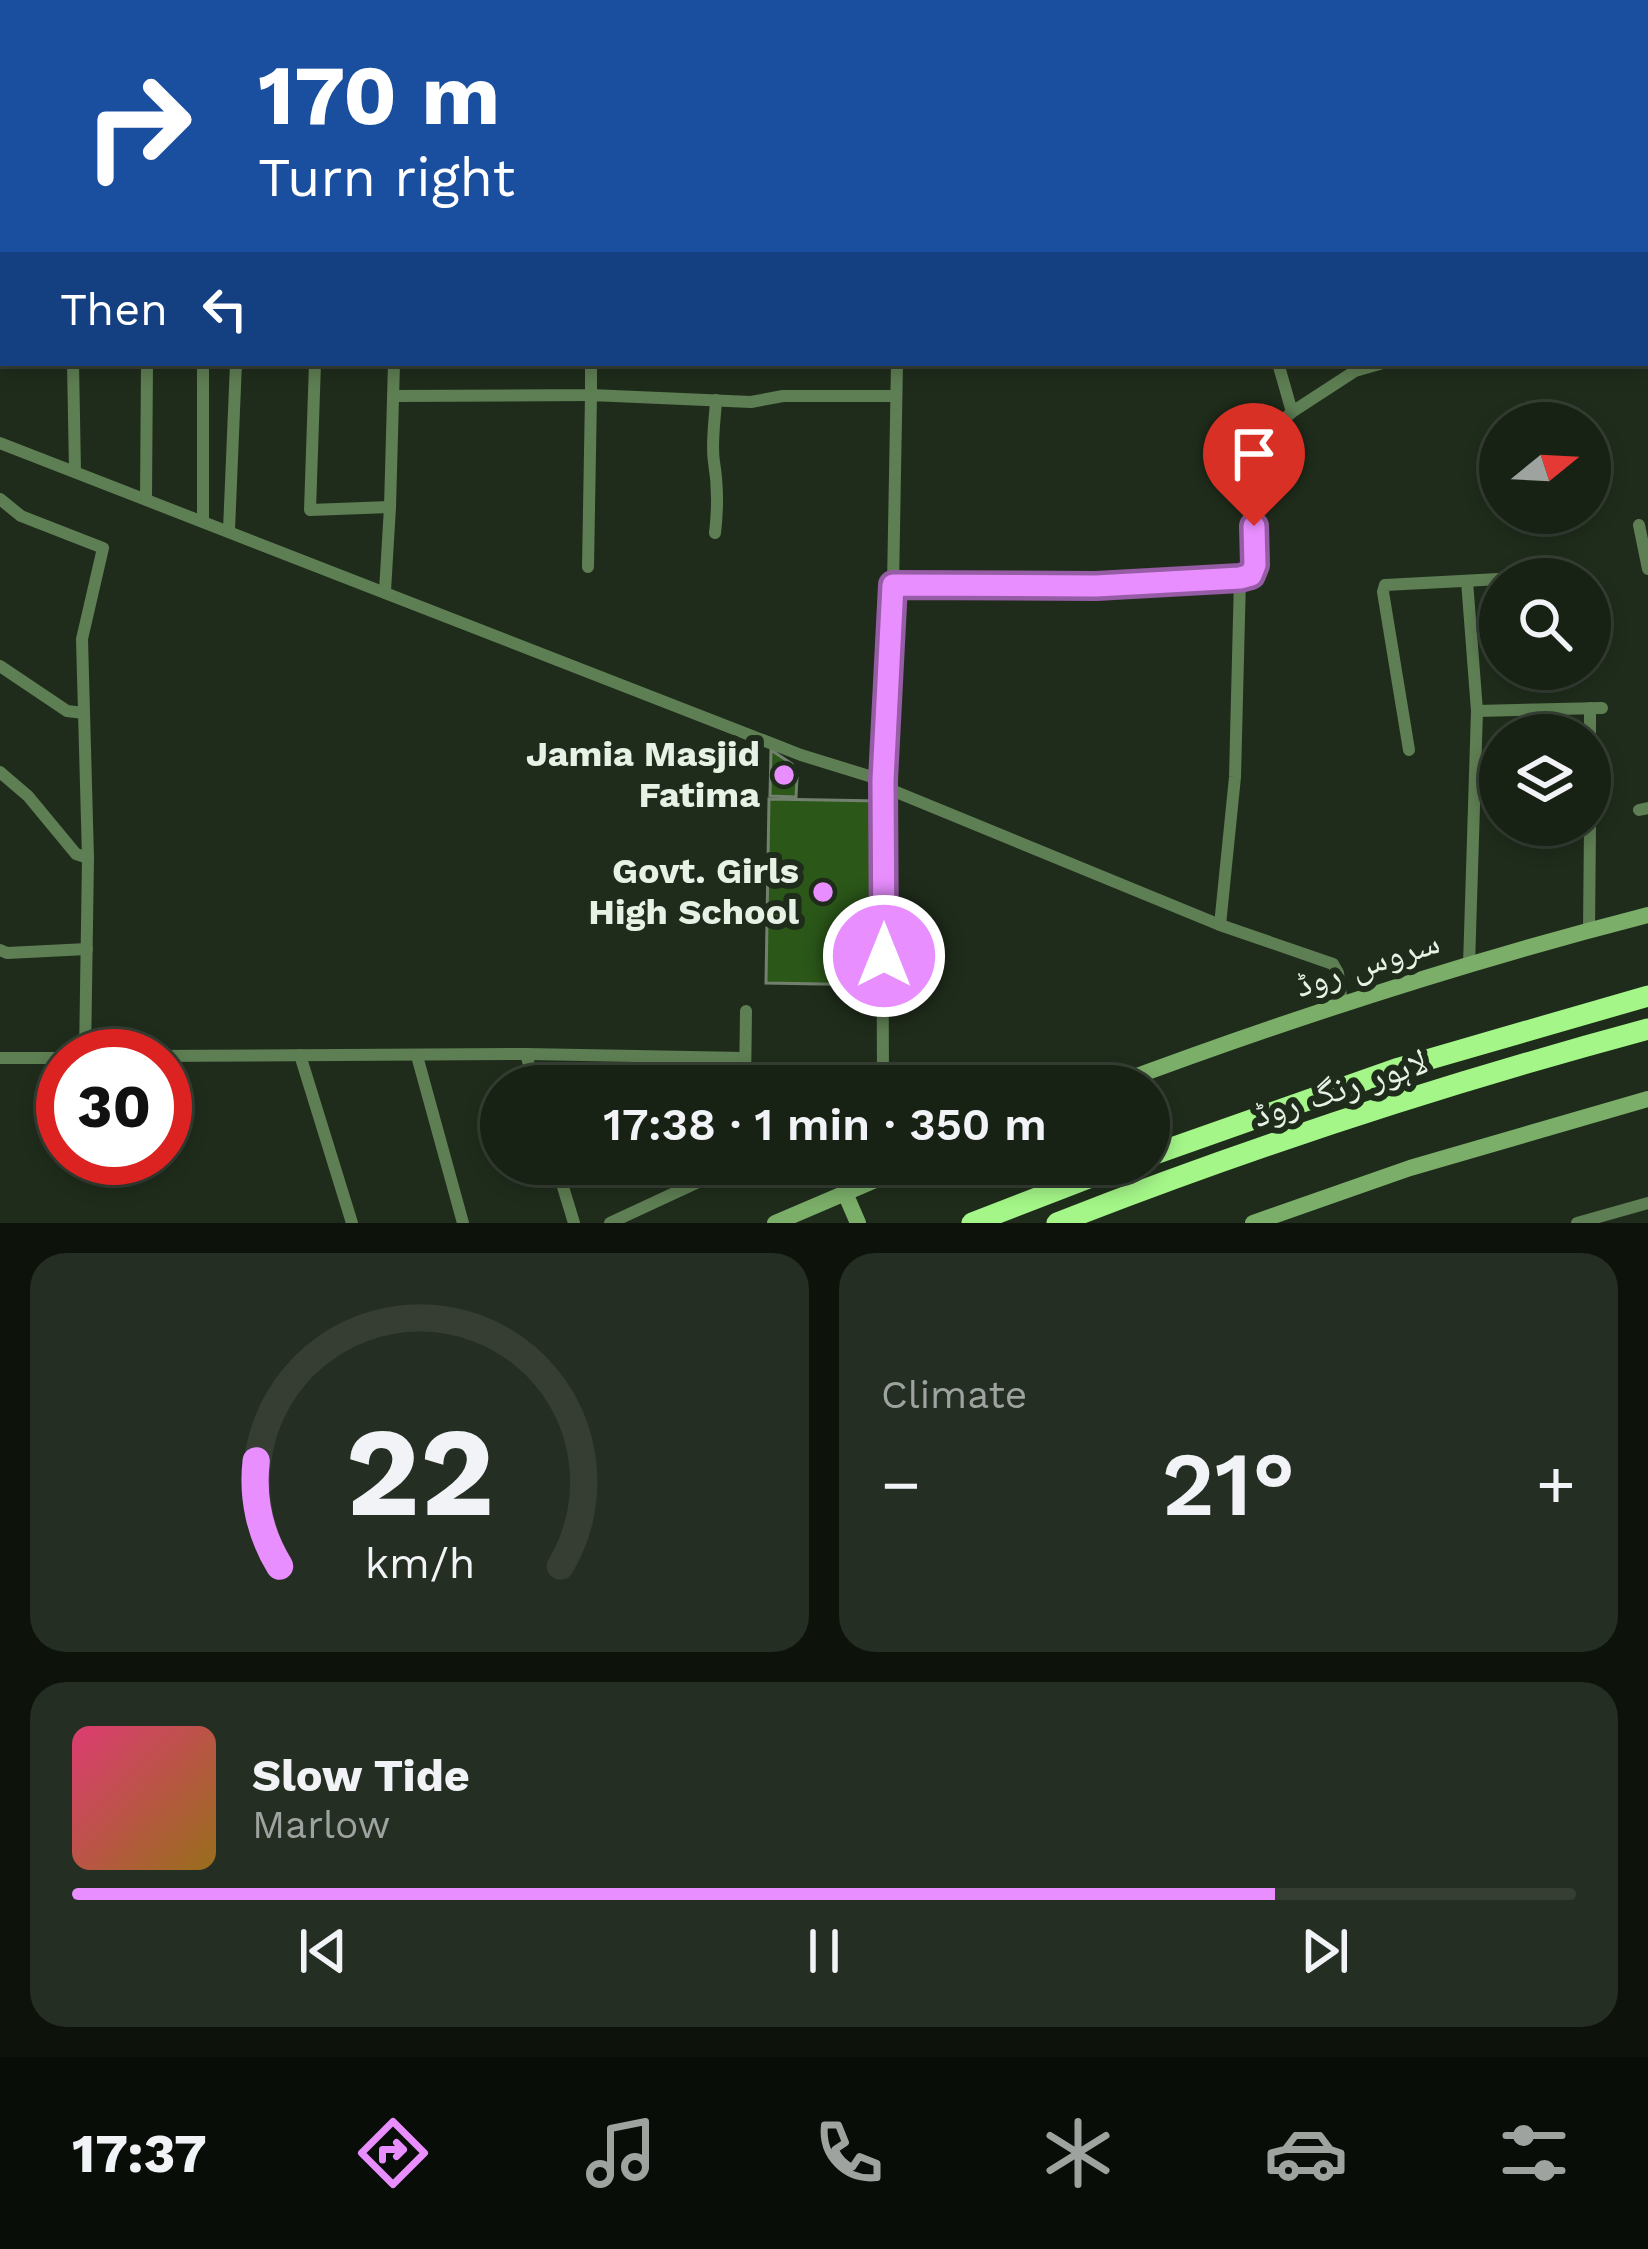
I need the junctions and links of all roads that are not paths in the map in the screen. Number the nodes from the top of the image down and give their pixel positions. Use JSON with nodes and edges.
{"nodes":[{"id":1,"x":74,"y":366,"type":"edge"},
{"id":2,"x":147,"y":366,"type":"edge"},
{"id":3,"x":202,"y":366,"type":"edge"},
{"id":4,"x":236,"y":366,"type":"edge"},
{"id":5,"x":315,"y":366,"type":"edge"},
{"id":6,"x":394,"y":366,"type":"edge"},
{"id":7,"x":591,"y":366,"type":"edge"},
{"id":8,"x":897,"y":366,"type":"edge"},
{"id":9,"x":1279,"y":366,"type":"edge"},
{"id":10,"x":1353,"y":367,"type":"edge"},
{"id":11,"x":591,"y":395,"type":"junction"},
{"id":12,"x":393,"y":396,"type":"junction"},
{"id":13,"x":896,"y":396,"type":"junction"},
{"id":14,"x":716,"y":400,"type":"junction"},
{"id":15,"x":1292,"y":412,"type":"junction"},
{"id":16,"x":0,"y":443,"type":"edge"},
{"id":17,"x":75,"y":471,"type":"junction"},
{"id":18,"x":146,"y":498,"type":"junction"},
{"id":19,"x":0,"y":499,"type":"edge"},
{"id":20,"x":390,"y":507,"type":"junction"},
{"id":21,"x":203,"y":520,"type":"junction"},
{"id":22,"x":1639,"y":525,"type":"dead end"},
{"id":23,"x":229,"y":530,"type":"junction"},
{"id":24,"x":715,"y":533,"type":"dead end"},
{"id":25,"x":587,"y":567,"type":"dead end"},
{"id":26,"x":1648,"y":569,"type":"edge"},
{"id":27,"x":1240,"y":578,"type":"junction"},
{"id":28,"x":1479,"y":579,"type":"edge"},
{"id":29,"x":1467,"y":580,"type":"junction"},
{"id":30,"x":893,"y":585,"type":"junction"},
{"id":31,"x":385,"y":591,"type":"junction"},
{"id":32,"x":0,"y":666,"type":"edge"},
{"id":33,"x":1477,"y":711,"type":"junction"},
{"id":34,"x":84,"y":713,"type":"junction"},
{"id":35,"x":1595,"y":714,"type":"edge"},
{"id":36,"x":1409,"y":750,"type":"dead end"},
{"id":37,"x":0,"y":772,"type":"edge"},
{"id":38,"x":883,"y":784,"type":"junction"},
{"id":39,"x":1590,"y":846,"type":"edge"},
{"id":40,"x":88,"y":858,"type":"junction"},
{"id":41,"x":1648,"y":915,"type":"edge"},
{"id":42,"x":1220,"y":925,"type":"junction"},
{"id":43,"x":1589,"y":930,"type":"junction"},
{"id":44,"x":0,"y":950,"type":"edge"},
{"id":45,"x":87,"y":950,"type":"junction"},
{"id":46,"x":1469,"y":965,"type":"junction"},
{"id":47,"x":1648,"y":996,"type":"edge"},
{"id":48,"x":1342,"y":1004,"type":"junction"},
{"id":49,"x":746,"y":1011,"type":"dead end"},
{"id":50,"x":86,"y":1029,"type":"edge"},
{"id":51,"x":1648,"y":1029,"type":"edge"},
{"id":52,"x":526,"y":1054,"type":"junction"},
{"id":53,"x":300,"y":1055,"type":"junction"},
{"id":54,"x":192,"y":1056,"type":"edge"},
{"id":55,"x":417,"y":1056,"type":"junction"},
{"id":56,"x":0,"y":1058,"type":"edge"},
{"id":57,"x":36,"y":1058,"type":"edge"},
{"id":58,"x":745,"y":1058,"type":"junction"},
{"id":59,"x":529,"y":1065,"type":"edge"},
{"id":60,"x":745,"y":1065,"type":"edge"},
{"id":61,"x":883,"y":1065,"type":"edge"},
{"id":62,"x":1169,"y":1065,"type":"edge"},
{"id":63,"x":1648,"y":1099,"type":"edge"},
{"id":64,"x":1170,"y":1149,"type":"edge"},
{"id":65,"x":562,"y":1185,"type":"edge"},
{"id":66,"x":691,"y":1185,"type":"edge"},
{"id":67,"x":859,"y":1185,"type":"edge"},
{"id":68,"x":1071,"y":1185,"type":"edge"},
{"id":69,"x":845,"y":1193,"type":"junction"},
{"id":70,"x":1648,"y":1203,"type":"edge"},
{"id":71,"x":642,"y":1208,"type":"junction"},
{"id":72,"x":352,"y":1223,"type":"edge"},
{"id":73,"x":464,"y":1223,"type":"edge"},
{"id":74,"x":574,"y":1223,"type":"edge"},
{"id":75,"x":610,"y":1223,"type":"edge"},
{"id":76,"x":650,"y":1223,"type":"edge"},
{"id":77,"x":775,"y":1223,"type":"edge"},
{"id":78,"x":858,"y":1223,"type":"edge"},
{"id":79,"x":972,"y":1223,"type":"edge"},
{"id":80,"x":1057,"y":1223,"type":"edge"},
{"id":81,"x":1253,"y":1223,"type":"edge"},
{"id":82,"x":1577,"y":1223,"type":"edge"}],
"edges":[{"from":1,"to":17,"type":"street"},
{"from":2,"to":18,"type":"street"},
{"from":3,"to":21,"type":"street"},
{"from":4,"to":23,"type":"street"},
{"from":5,"to":20,"type":"street"},
{"from":6,"to":12,"type":"street"},
{"from":7,"to":11,"type":"street"},
{"from":8,"to":13,"type":"street"},
{"from":9,"to":15,"type":"street"},
{"from":10,"to":15,"type":"street"},
{"from":11,"to":12,"type":"street"},
{"from":11,"to":14,"type":"street"},
{"from":11,"to":25,"type":"street"},
{"from":12,"to":20,"type":"street"},
{"from":13,"to":14,"type":"street"},
{"from":13,"to":30,"type":"street"},
{"from":14,"to":24,"type":"street"},
{"from":15,"to":27,"type":"street"},
{"from":16,"to":17,"type":"street"},
{"from":17,"to":18,"type":"street"},
{"from":18,"to":21,"type":"street"},
{"from":19,"to":34,"type":"street"},
{"from":20,"to":31,"type":"street"},
{"from":21,"to":23,"type":"street"},
{"from":22,"to":26,"type":"street"},
{"from":23,"to":31,"type":"street"},
{"from":27,"to":30,"type":"street"},
{"from":27,"to":42,"type":"street"},
{"from":28,"to":29,"type":"street"},
{"from":29,"to":33,"type":"street"},
{"from":29,"to":36,"type":"street"},
{"from":30,"to":38,"type":"street"},
{"from":31,"to":38,"type":"street"},
{"from":32,"to":34,"type":"street"},
{"from":33,"to":35,"type":"street"},
{"from":33,"to":46,"type":"street"},
{"from":34,"to":40,"type":"street"},
{"from":37,"to":40,"type":"street"},
{"from":38,"to":42,"type":"street"},
{"from":38,"to":61,"type":"street"},
{"from":39,"to":43,"type":"street"},
{"from":40,"to":45,"type":"street"},
{"from":41,"to":43,"type":"street","name":"سروس روڈ"},
{"from":42,"to":48,"type":"street"},
{"from":43,"to":46,"type":"street","name":"سروس روڈ"},
{"from":44,"to":45,"type":"street"},
{"from":45,"to":50,"type":"street"},
{"from":46,"to":48,"type":"street","name":"سروس روڈ"},
{"from":47,"to":64,"type":"highway","name":"لاہور رنگ روڈ"},
{"from":48,"to":62,"type":"street","name":"سروس روڈ"},
{"from":49,"to":58,"type":"street"},
{"from":51,"to":80,"type":"highway","name":"لاہور رنگ روڈ"},
{"from":52,"to":55,"type":"street"},
{"from":52,"to":58,"type":"street"},
{"from":52,"to":59,"type":"street"},
{"from":53,"to":54,"type":"street"},
{"from":53,"to":55,"type":"street"},
{"from":53,"to":72,"type":"street"},
{"from":55,"to":73,"type":"street"},
{"from":56,"to":57,"type":"street"},
{"from":58,"to":60,"type":"street"},
{"from":63,"to":81,"type":"street"},
{"from":65,"to":74,"type":"street"},
{"from":66,"to":71,"type":"street"},
{"from":67,"to":69,"type":"street"},
{"from":68,"to":79,"type":"highway"},
{"from":69,"to":77,"type":"street"},
{"from":69,"to":78,"type":"street"},
{"from":70,"to":82,"type":"street"},
{"from":71,"to":75,"type":"street"},
{"from":71,"to":76,"type":"street"}]}
